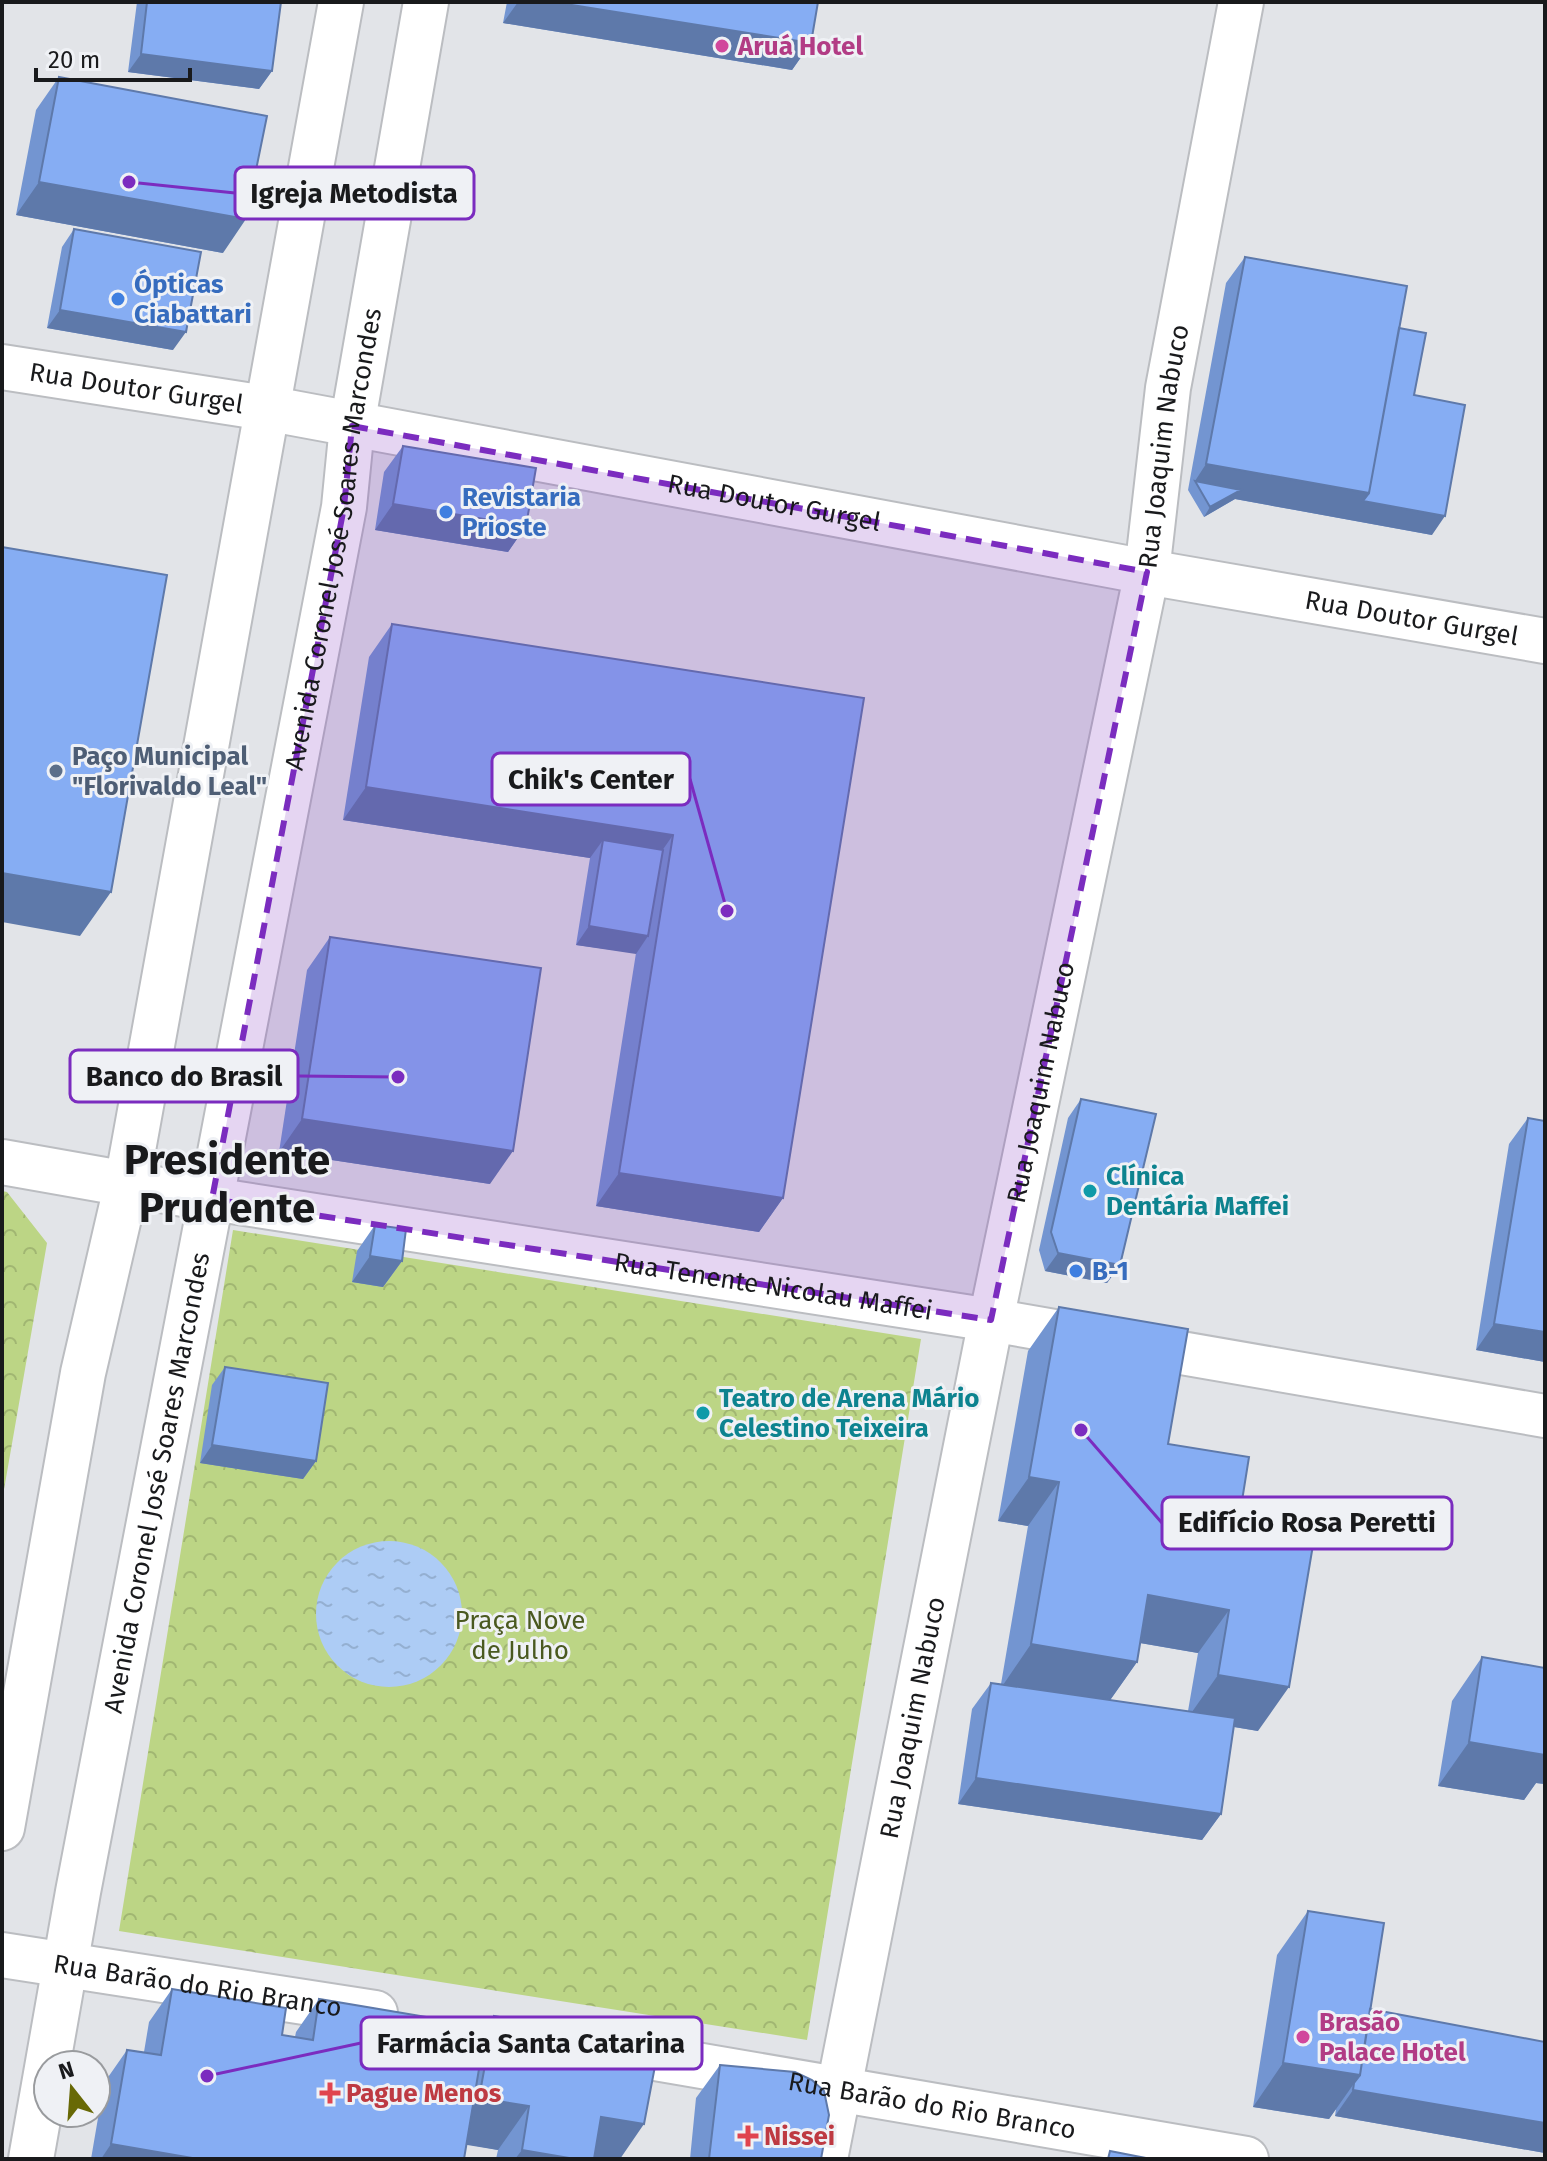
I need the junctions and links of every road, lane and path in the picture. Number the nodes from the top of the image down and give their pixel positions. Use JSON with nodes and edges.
{"nodes":[{"id":1,"x":341,"y":2,"type":"edge"},
{"id":2,"x":426,"y":2,"type":"edge"},
{"id":3,"x":1241,"y":2,"type":"edge"},
{"id":4,"x":2,"y":367,"type":"edge"},
{"id":5,"x":266,"y":408,"type":"junction"},
{"id":6,"x":352,"y":426,"type":"junction"},
{"id":7,"x":1147,"y":572,"type":"junction"},
{"id":8,"x":1545,"y":641,"type":"edge"},
{"id":9,"x":2,"y":1162,"type":"edge"},
{"id":10,"x":127,"y":1183,"type":"junction"},
{"id":11,"x":212,"y":1199,"type":"junction"},
{"id":12,"x":991,"y":1320,"type":"junction"},
{"id":13,"x":1545,"y":1416,"type":"edge"},
{"id":14,"x":2,"y":1828,"type":"edge"},
{"id":15,"x":2,"y":1955,"type":"edge"},
{"id":16,"x":66,"y":1963,"type":"junction"},
{"id":17,"x":419,"y":2020,"type":"edge"},
{"id":18,"x":558,"y":2042,"type":"edge"},
{"id":19,"x":837,"y":2087,"type":"junction"},
{"id":20,"x":31,"y":2159,"type":"edge"},
{"id":21,"x":825,"y":2159,"type":"edge"},
{"id":22,"x":1246,"y":2159,"type":"edge"}],
"edges":[{"from":1,"to":5,"type":"street"},
{"from":2,"to":6,"type":"street","name":"Avenida Coronel José Soares Marcondes"},
{"from":3,"to":7,"type":"street","name":"Rua Joaquim Nabuco"},
{"from":4,"to":5,"type":"street","name":"Rua Doutor Gurgel"},
{"from":5,"to":6,"type":"street","name":"Rua Doutor Gurgel"},
{"from":5,"to":10,"type":"street"},
{"from":6,"to":7,"type":"street","name":"Rua Doutor Gurgel"},
{"from":6,"to":11,"type":"street","name":"Avenida Coronel José Soares Marcondes"},
{"from":7,"to":8,"type":"street","name":"Rua Doutor Gurgel"},
{"from":7,"to":12,"type":"street","name":"Rua Joaquim Nabuco"},
{"from":9,"to":10,"type":"street","name":"Rua Tenente Nicolau Maffei"},
{"from":10,"to":11,"type":"street","name":"Rua Tenente Nicolau Maffei"},
{"from":10,"to":14,"type":"street"},
{"from":11,"to":12,"type":"street","name":"Rua Tenente Nicolau Maffei"},
{"from":11,"to":16,"type":"street","name":"Avenida Coronel José Soares Marcondes"},
{"from":12,"to":13,"type":"street","name":"Rua Tenente Nicolau Maffei"},
{"from":12,"to":19,"type":"street","name":"Rua Joaquim Nabuco"},
{"from":15,"to":16,"type":"street","name":"Rua Barão do Rio Branco"},
{"from":16,"to":17,"type":"street","name":"Rua Barão do Rio Branco"},
{"from":16,"to":20,"type":"street","name":"Avenida Coronel José Soares Marcondes"},
{"from":18,"to":19,"type":"street","name":"Rua Barão do Rio Branco"},
{"from":19,"to":21,"type":"street","name":"Rua Joaquim Nabuco"},
{"from":19,"to":22,"type":"street","name":"Rua Barão do Rio Branco"}]}
